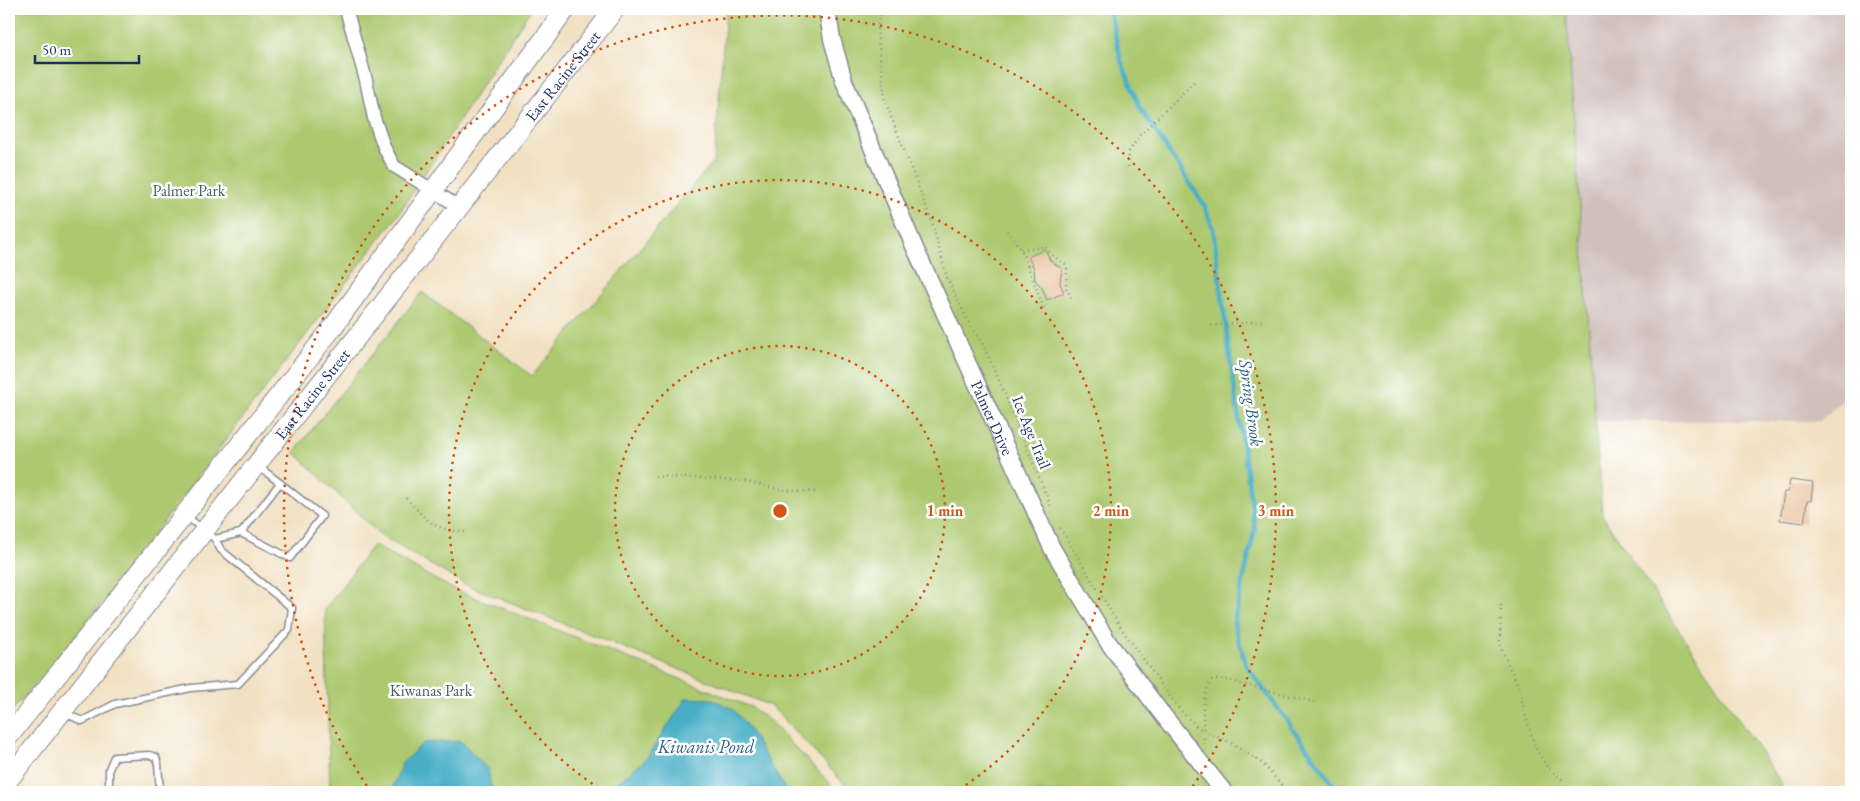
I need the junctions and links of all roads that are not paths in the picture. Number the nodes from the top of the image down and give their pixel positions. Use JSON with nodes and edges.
{"nodes":[{"id":1,"x":346,"y":9,"type":"edge"},
{"id":2,"x":566,"y":9,"type":"edge"},
{"id":3,"x":615,"y":9,"type":"edge"},
{"id":4,"x":827,"y":9,"type":"edge"},
{"id":5,"x":433,"y":192,"type":"junction"},
{"id":6,"x":459,"y":207,"type":"junction"},
{"id":7,"x":256,"y":464,"type":"junction"},
{"id":8,"x":280,"y":483,"type":"junction"},
{"id":9,"x":184,"y":514,"type":"junction"},
{"id":10,"x":242,"y":533,"type":"junction"},
{"id":11,"x":210,"y":535,"type":"junction"},
{"id":12,"x":62,"y":711,"type":"junction"},
{"id":13,"x":9,"y":736,"type":"edge"},
{"id":14,"x":9,"y":779,"type":"edge"},
{"id":15,"x":109,"y":792,"type":"edge"},
{"id":16,"x":160,"y":792,"type":"edge"},
{"id":17,"x":1224,"y":792,"type":"edge"}],
"edges":[{"from":1,"to":5,"type":"street"},
{"from":2,"to":5,"type":"main road","name":"East Racine Street"},
{"from":3,"to":6,"type":"main road","name":"East Racine Street"},
{"from":4,"to":17,"type":"street","name":"Palmer Drive"},
{"from":5,"to":6,"type":"street"},
{"from":5,"to":9,"type":"main road","name":"East Racine Street"},
{"from":6,"to":7,"type":"main road","name":"East Racine Street"},
{"from":7,"to":8,"type":"lane"},
{"from":7,"to":11,"type":"main road","name":"East Racine Street"},
{"from":8,"to":10,"type":"lane"},
{"from":8,"to":10,"type":"lane"},
{"from":9,"to":11,"type":"lane"},
{"from":9,"to":13,"type":"main road","name":"East Racine Street"},
{"from":10,"to":11,"type":"lane"},
{"from":11,"to":12,"type":"main road","name":"East Racine Street"},
{"from":11,"to":12,"type":"lane"},
{"from":12,"to":14,"type":"main road","name":"East Racine Street"},
{"from":15,"to":16,"type":"lane"}]}
